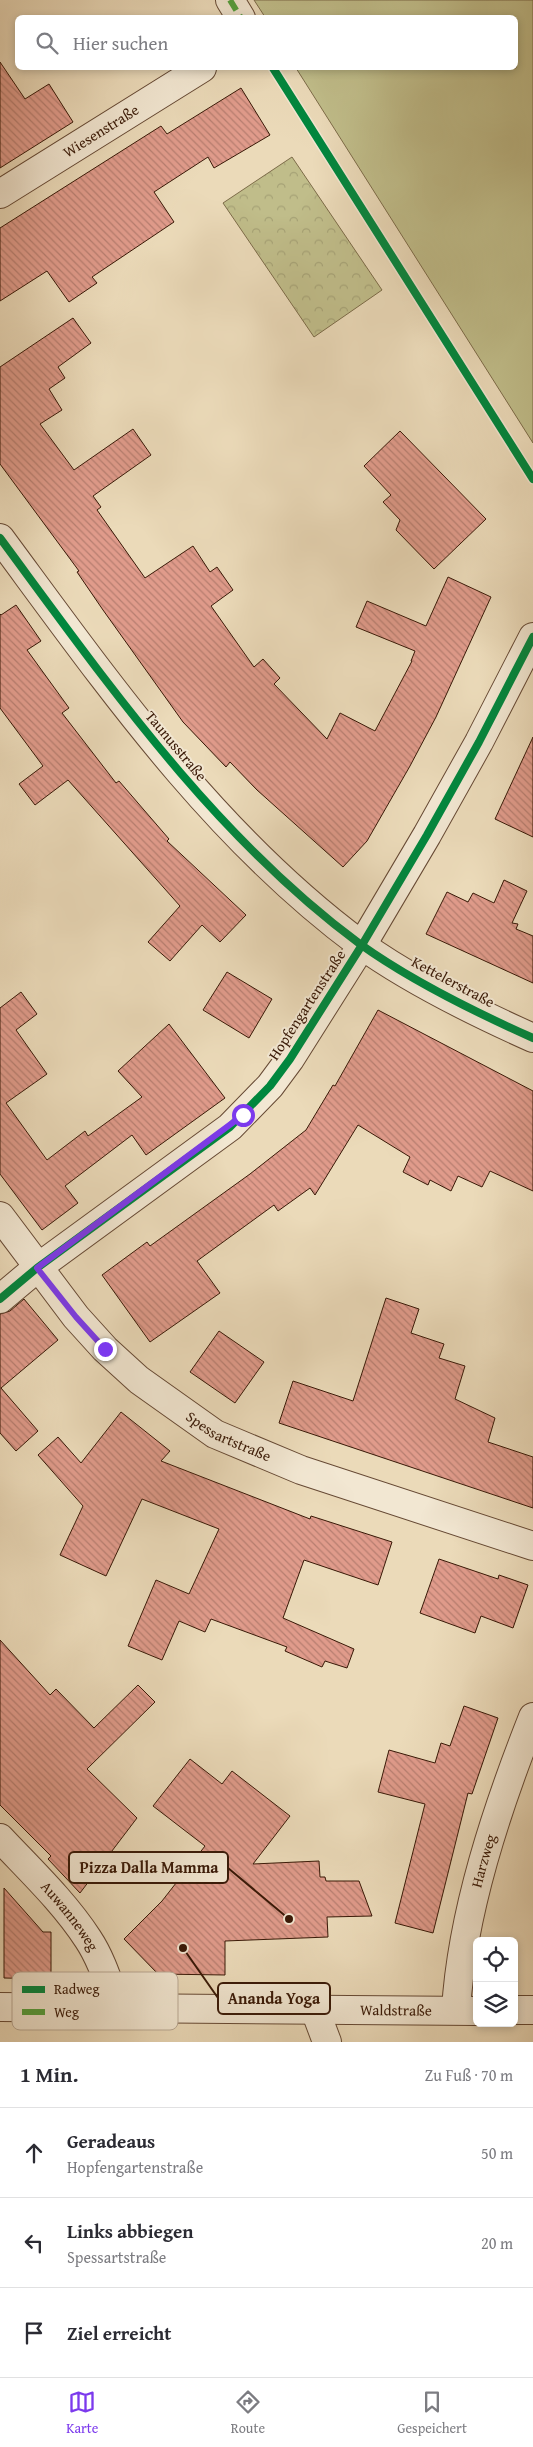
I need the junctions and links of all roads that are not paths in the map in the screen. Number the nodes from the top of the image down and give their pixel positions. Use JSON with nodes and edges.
{"nodes":[{"id":1,"x":230,"y":0,"type":"edge"},
{"id":2,"x":239,"y":15,"type":"edge"},
{"id":3,"x":199,"y":70,"type":"edge"},
{"id":4,"x":0,"y":194,"type":"edge"},
{"id":5,"x":0,"y":538,"type":"edge"},
{"id":6,"x":533,"y":637,"type":"edge"},
{"id":7,"x":362,"y":945,"type":"junction"},
{"id":8,"x":533,"y":1038,"type":"edge"},
{"id":9,"x":0,"y":1216,"type":"edge"},
{"id":10,"x":37,"y":1268,"type":"junction"},
{"id":11,"x":0,"y":1299,"type":"edge"},
{"id":12,"x":533,"y":1546,"type":"edge"},
{"id":13,"x":533,"y":1717,"type":"edge"},
{"id":14,"x":0,"y":1838,"type":"edge"},
{"id":15,"x":104,"y":1972,"type":"edge"},
{"id":16,"x":178,"y":2009,"type":"edge"},
{"id":17,"x":315,"y":2010,"type":"junction"},
{"id":18,"x":466,"y":2010,"type":"edge"},
{"id":19,"x":518,"y":2010,"type":"edge"},
{"id":20,"x":533,"y":2010,"type":"edge"},
{"id":21,"x":327,"y":2042,"type":"edge"}],
"edges":[{"from":1,"to":2,"type":"street"},
{"from":3,"to":4,"type":"street","name":"Wiesenstraße"},
{"from":5,"to":7,"type":"street","name":"Taunusstraße"},
{"from":6,"to":7,"type":"street","name":"Hopfengartenstraße"},
{"from":7,"to":8,"type":"street","name":"Kettelerstraße"},
{"from":7,"to":10,"type":"street","name":"Hopfengartenstraße"},
{"from":9,"to":10,"type":"street","name":"Spessartstraße"},
{"from":10,"to":11,"type":"street","name":"Hopfengartenstraße"},
{"from":10,"to":12,"type":"street","name":"Spessartstraße"},
{"from":13,"to":18,"type":"street","name":"Harzweg"},
{"from":14,"to":15,"type":"street","name":"Auwanneweg"},
{"from":16,"to":17,"type":"street","name":"Waldstraße"},
{"from":17,"to":18,"type":"street","name":"Waldstraße"},
{"from":17,"to":21,"type":"street"},
{"from":19,"to":20,"type":"street"}]}
